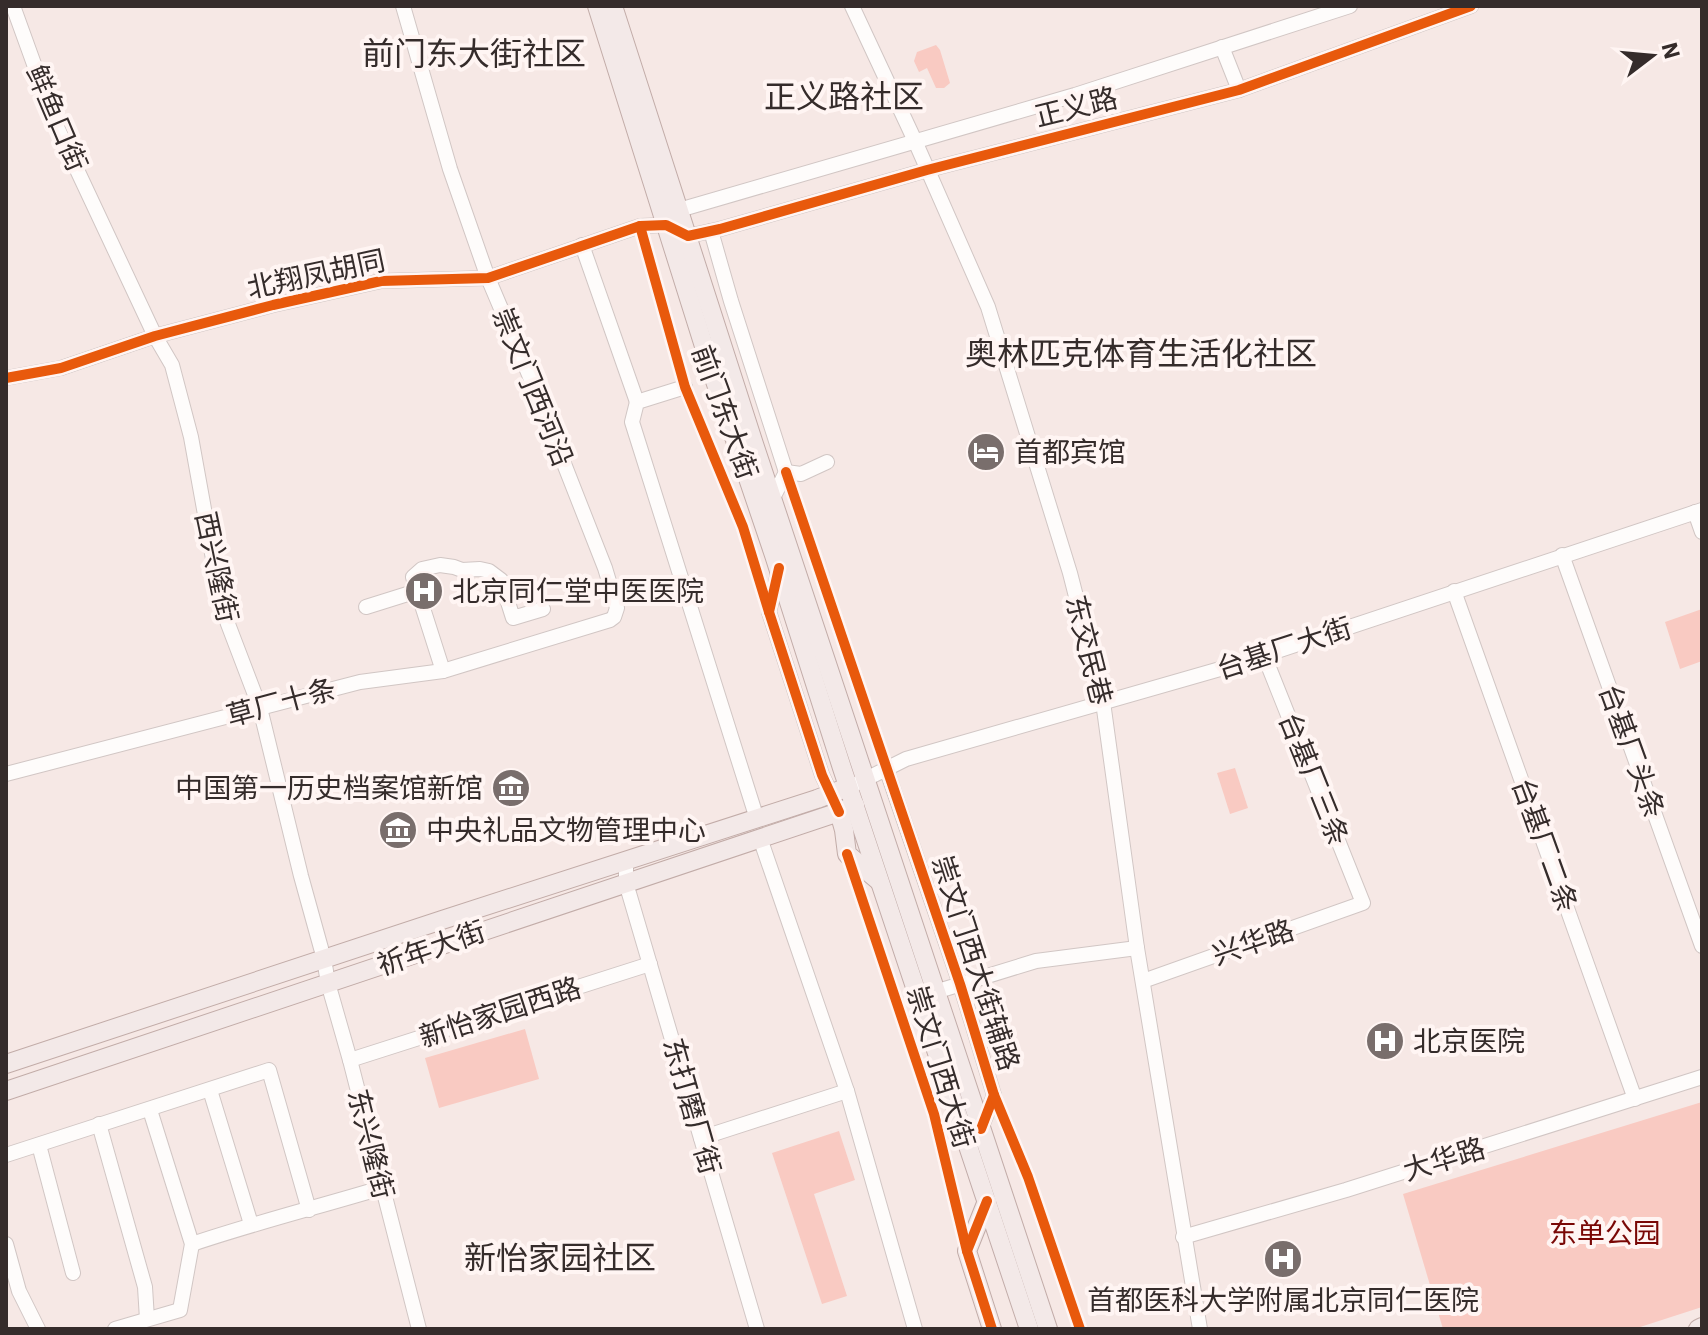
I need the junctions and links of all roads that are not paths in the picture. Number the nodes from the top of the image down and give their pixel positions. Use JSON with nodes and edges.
{"nodes":[{"id":1,"x":13,"y":6,"type":"edge"},
{"id":2,"x":403,"y":6,"type":"edge"},
{"id":3,"x":597,"y":6,"type":"edge"},
{"id":4,"x":613,"y":6,"type":"edge"},
{"id":5,"x":852,"y":6,"type":"edge"},
{"id":6,"x":1350,"y":6,"type":"edge"},
{"id":7,"x":1471,"y":6,"type":"edge"},
{"id":8,"x":1222,"y":47,"type":"junction"},
{"id":9,"x":1239,"y":90,"type":"junction"},
{"id":10,"x":915,"y":141,"type":"junction"},
{"id":11,"x":927,"y":170,"type":"junction"},
{"id":12,"x":85,"y":186,"type":"joint"},
{"id":13,"x":679,"y":210,"type":"junction"},
{"id":14,"x":666,"y":225,"type":"junction"},
{"id":15,"x":711,"y":231,"type":"junction"},
{"id":16,"x":688,"y":236,"type":"junction"},
{"id":17,"x":582,"y":245,"type":"junction"},
{"id":18,"x":488,"y":278,"type":"junction"},
{"id":19,"x":731,"y":301,"type":"junction"},
{"id":20,"x":155,"y":336,"type":"junction"},
{"id":21,"x":721,"y":342,"type":"junction"},
{"id":22,"x":6,"y":378,"type":"edge"},
{"id":23,"x":685,"y":387,"type":"dead end"},
{"id":24,"x":637,"y":402,"type":"junction"},
{"id":25,"x":827,"y":462,"type":"dead end"},
{"id":26,"x":786,"y":472,"type":"junction"},
{"id":27,"x":772,"y":500,"type":"junction"},
{"id":28,"x":1698,"y":511,"type":"edge"},
{"id":29,"x":1702,"y":532,"type":"edge"},
{"id":30,"x":1562,"y":555,"type":"junction"},
{"id":31,"x":417,"y":591,"type":"junction"},
{"id":32,"x":1454,"y":591,"type":"junction"},
{"id":33,"x":366,"y":607,"type":"dead end"},
{"id":34,"x":543,"y":609,"type":"dead end"},
{"id":35,"x":556,"y":636,"type":"joint"},
{"id":36,"x":1264,"y":655,"type":"junction"},
{"id":37,"x":443,"y":671,"type":"junction"},
{"id":38,"x":1103,"y":702,"type":"junction"},
{"id":39,"x":260,"y":708,"type":"junction"},
{"id":40,"x":886,"y":768,"type":"junction"},
{"id":41,"x":6,"y":774,"type":"edge"},
{"id":42,"x":847,"y":796,"type":"junction"},
{"id":43,"x":757,"y":819,"type":"junction"},
{"id":44,"x":760,"y":838,"type":"junction"},
{"id":45,"x":913,"y":845,"type":"junction"},
{"id":46,"x":626,"y":860,"type":"junction"},
{"id":47,"x":626,"y":883,"type":"junction"},
{"id":48,"x":901,"y":888,"type":"junction"},
{"id":49,"x":1363,"y":903,"type":"joint"},
{"id":50,"x":1702,"y":946,"type":"edge"},
{"id":51,"x":1137,"y":948,"type":"junction"},
{"id":52,"x":324,"y":959,"type":"junction"},
{"id":53,"x":650,"y":964,"type":"junction"},
{"id":54,"x":1143,"y":981,"type":"junction"},
{"id":55,"x":328,"y":983,"type":"junction"},
{"id":56,"x":960,"y":984,"type":"junction"},
{"id":57,"x":935,"y":992,"type":"junction"},
{"id":58,"x":350,"y":1060,"type":"junction"},
{"id":59,"x":6,"y":1064,"type":"edge"},
{"id":60,"x":1702,"y":1077,"type":"edge"},
{"id":61,"x":210,"y":1090,"type":"junction"},
{"id":62,"x":6,"y":1091,"type":"edge"},
{"id":63,"x":847,"y":1091,"type":"junction"},
{"id":64,"x":1635,"y":1099,"type":"junction"},
{"id":65,"x":150,"y":1110,"type":"junction"},
{"id":66,"x":99,"y":1124,"type":"junction"},
{"id":67,"x":981,"y":1129,"type":"junction"},
{"id":68,"x":701,"y":1138,"type":"junction"},
{"id":69,"x":39,"y":1145,"type":"junction"},
{"id":70,"x":6,"y":1155,"type":"edge"},
{"id":71,"x":381,"y":1188,"type":"junction"},
{"id":72,"x":987,"y":1201,"type":"junction"},
{"id":73,"x":309,"y":1210,"type":"junction"},
{"id":74,"x":251,"y":1224,"type":"junction"},
{"id":75,"x":1183,"y":1237,"type":"junction"},
{"id":76,"x":6,"y":1244,"type":"edge"},
{"id":77,"x":192,"y":1244,"type":"junction"},
{"id":78,"x":73,"y":1273,"type":"dead end"},
{"id":79,"x":147,"y":1319,"type":"junction"},
{"id":80,"x":38,"y":1329,"type":"edge"},
{"id":81,"x":115,"y":1329,"type":"edge"},
{"id":82,"x":419,"y":1329,"type":"edge"},
{"id":83,"x":757,"y":1329,"type":"edge"},
{"id":84,"x":915,"y":1329,"type":"edge"},
{"id":85,"x":992,"y":1329,"type":"edge"},
{"id":86,"x":1029,"y":1329,"type":"edge"},
{"id":87,"x":1048,"y":1329,"type":"edge"},
{"id":88,"x":1200,"y":1329,"type":"edge"}],
"edges":[{"from":1,"to":12,"type":"street","name":"鲜鱼口街"},
{"from":2,"to":18,"type":"street","name":"崇文门西河沿"},
{"from":3,"to":14,"type":"main road","name":"前门东大街"},
{"from":4,"to":13,"type":"main road","name":"前门东大街"},
{"from":5,"to":10,"type":"street","name":"东交民巷"},
{"from":6,"to":8,"type":"street","name":"正义路"},
{"from":7,"to":9,"type":"street","name":"正义路"},
{"from":8,"to":9,"type":"street"},
{"from":8,"to":10,"type":"street","name":"正义路"},
{"from":9,"to":11,"type":"street","name":"正义路"},
{"from":10,"to":11,"type":"street","name":"东交民巷"},
{"from":10,"to":13,"type":"street","name":"正义路"},
{"from":11,"to":15,"type":"street","name":"正义路"},
{"from":11,"to":38,"type":"street","name":"东交民巷"},
{"from":12,"to":20,"type":"street","name":"西兴隆街"},
{"from":13,"to":14,"type":"street"},
{"from":13,"to":16,"type":"main road","name":"前门东大街"},
{"from":14,"to":16,"type":"street"},
{"from":14,"to":17,"type":"street","name":"北翔凤胡同"},
{"from":14,"to":42,"type":"main road","name":"前门东大街"},
{"from":15,"to":16,"type":"street","name":"正义路"},
{"from":15,"to":19,"type":"street"},
{"from":16,"to":21,"type":"main road","name":"前门东大街"},
{"from":17,"to":18,"type":"street","name":"北翔凤胡同"},
{"from":17,"to":24,"type":"street"},
{"from":18,"to":20,"type":"street","name":"北翔凤胡同"},
{"from":18,"to":35,"type":"street","name":"崇文门西河沿"},
{"from":19,"to":21,"type":"street"},
{"from":19,"to":26,"type":"street"},
{"from":20,"to":22,"type":"street","name":"北翔凤胡同"},
{"from":20,"to":39,"type":"street","name":"西兴隆街"},
{"from":21,"to":27,"type":"main road","name":"前门东大街"},
{"from":23,"to":24,"type":"street"},
{"from":24,"to":43,"type":"street"},
{"from":25,"to":26,"type":"street"},
{"from":26,"to":27,"type":"street"},
{"from":27,"to":42,"type":"main road","name":"前门东大街"},
{"from":28,"to":29,"type":"street"},
{"from":28,"to":30,"type":"street","name":"台基厂大街"},
{"from":30,"to":32,"type":"street","name":"台基厂大街"},
{"from":30,"to":50,"type":"street","name":"台基厂头条"},
{"from":31,"to":33,"type":"street"},
{"from":31,"to":34,"type":"street"},
{"from":31,"to":37,"type":"street"},
{"from":32,"to":36,"type":"street","name":"台基厂大街"},
{"from":32,"to":64,"type":"street","name":"台基厂二条"},
{"from":35,"to":37,"type":"street","name":"草厂十条"},
{"from":36,"to":38,"type":"street","name":"台基厂大街"},
{"from":36,"to":49,"type":"street","name":"台基厂三条"},
{"from":37,"to":39,"type":"street","name":"草厂十条"},
{"from":38,"to":40,"type":"street","name":"台基厂大街"},
{"from":38,"to":51,"type":"street","name":"东交民巷"},
{"from":39,"to":41,"type":"street","name":"草厂十条"},
{"from":39,"to":52,"type":"street","name":"西兴隆街"},
{"from":40,"to":42,"type":"street","name":"台基厂大街"},
{"from":40,"to":45,"type":"street","name":"崇文门西大街辅路"},
{"from":42,"to":43,"type":"main road","name":"祈年大街"},
{"from":42,"to":44,"type":"main road","name":"祈年大街"},
{"from":42,"to":48,"type":"main road","name":"崇文门西大街"},
{"from":42,"to":72,"type":"main road","name":"崇文门西大街"},
{"from":43,"to":46,"type":"main road","name":"祈年大街"},
{"from":44,"to":47,"type":"main road","name":"祈年大街"},
{"from":44,"to":63,"type":"street"},
{"from":45,"to":48,"type":"street"},
{"from":45,"to":56,"type":"street","name":"崇文门西大街辅路"},
{"from":46,"to":47,"type":"street","name":"东打磨厂街"},
{"from":46,"to":52,"type":"main road","name":"祈年大街"},
{"from":47,"to":53,"type":"street","name":"东打磨厂街"},
{"from":47,"to":55,"type":"main road","name":"祈年大街"},
{"from":48,"to":57,"type":"main road","name":"崇文门西大街"},
{"from":49,"to":54,"type":"street","name":"兴华路"},
{"from":51,"to":54,"type":"street","name":"东交民巷"},
{"from":51,"to":56,"type":"street"},
{"from":52,"to":55,"type":"street","name":"东兴隆街"},
{"from":52,"to":59,"type":"main road","name":"祈年大街"},
{"from":53,"to":58,"type":"street","name":"新怡家园西路"},
{"from":53,"to":68,"type":"street","name":"东打磨厂街"},
{"from":54,"to":75,"type":"street","name":"东交民巷"},
{"from":55,"to":58,"type":"street","name":"东兴隆街"},
{"from":55,"to":62,"type":"main road","name":"祈年大街"},
{"from":56,"to":57,"type":"street"},
{"from":56,"to":67,"type":"street","name":"崇文门西大街辅路"},
{"from":57,"to":67,"type":"main road","name":"崇文门西大街"},
{"from":58,"to":71,"type":"street","name":"东兴隆街"},
{"from":60,"to":64,"type":"street","name":"大华路"},
{"from":61,"to":65,"type":"street"},
{"from":61,"to":73,"type":"street"},
{"from":61,"to":74,"type":"street"},
{"from":63,"to":68,"type":"street"},
{"from":63,"to":84,"type":"street"},
{"from":64,"to":75,"type":"street","name":"大华路"},
{"from":65,"to":66,"type":"street"},
{"from":65,"to":77,"type":"street"},
{"from":66,"to":69,"type":"street"},
{"from":66,"to":79,"type":"street"},
{"from":67,"to":87,"type":"main road","name":"崇文门西大街"},
{"from":68,"to":83,"type":"street","name":"东打磨厂街"},
{"from":69,"to":70,"type":"street"},
{"from":69,"to":78,"type":"street"},
{"from":71,"to":73,"type":"street"},
{"from":71,"to":82,"type":"street","name":"东兴隆街"},
{"from":72,"to":85,"type":"main road"},
{"from":72,"to":86,"type":"main road","name":"崇文门西大街"},
{"from":73,"to":74,"type":"street"},
{"from":74,"to":77,"type":"street"},
{"from":75,"to":88,"type":"street","name":"东交民巷"},
{"from":76,"to":80,"type":"street"},
{"from":77,"to":79,"type":"street"},
{"from":79,"to":81,"type":"street"}]}
